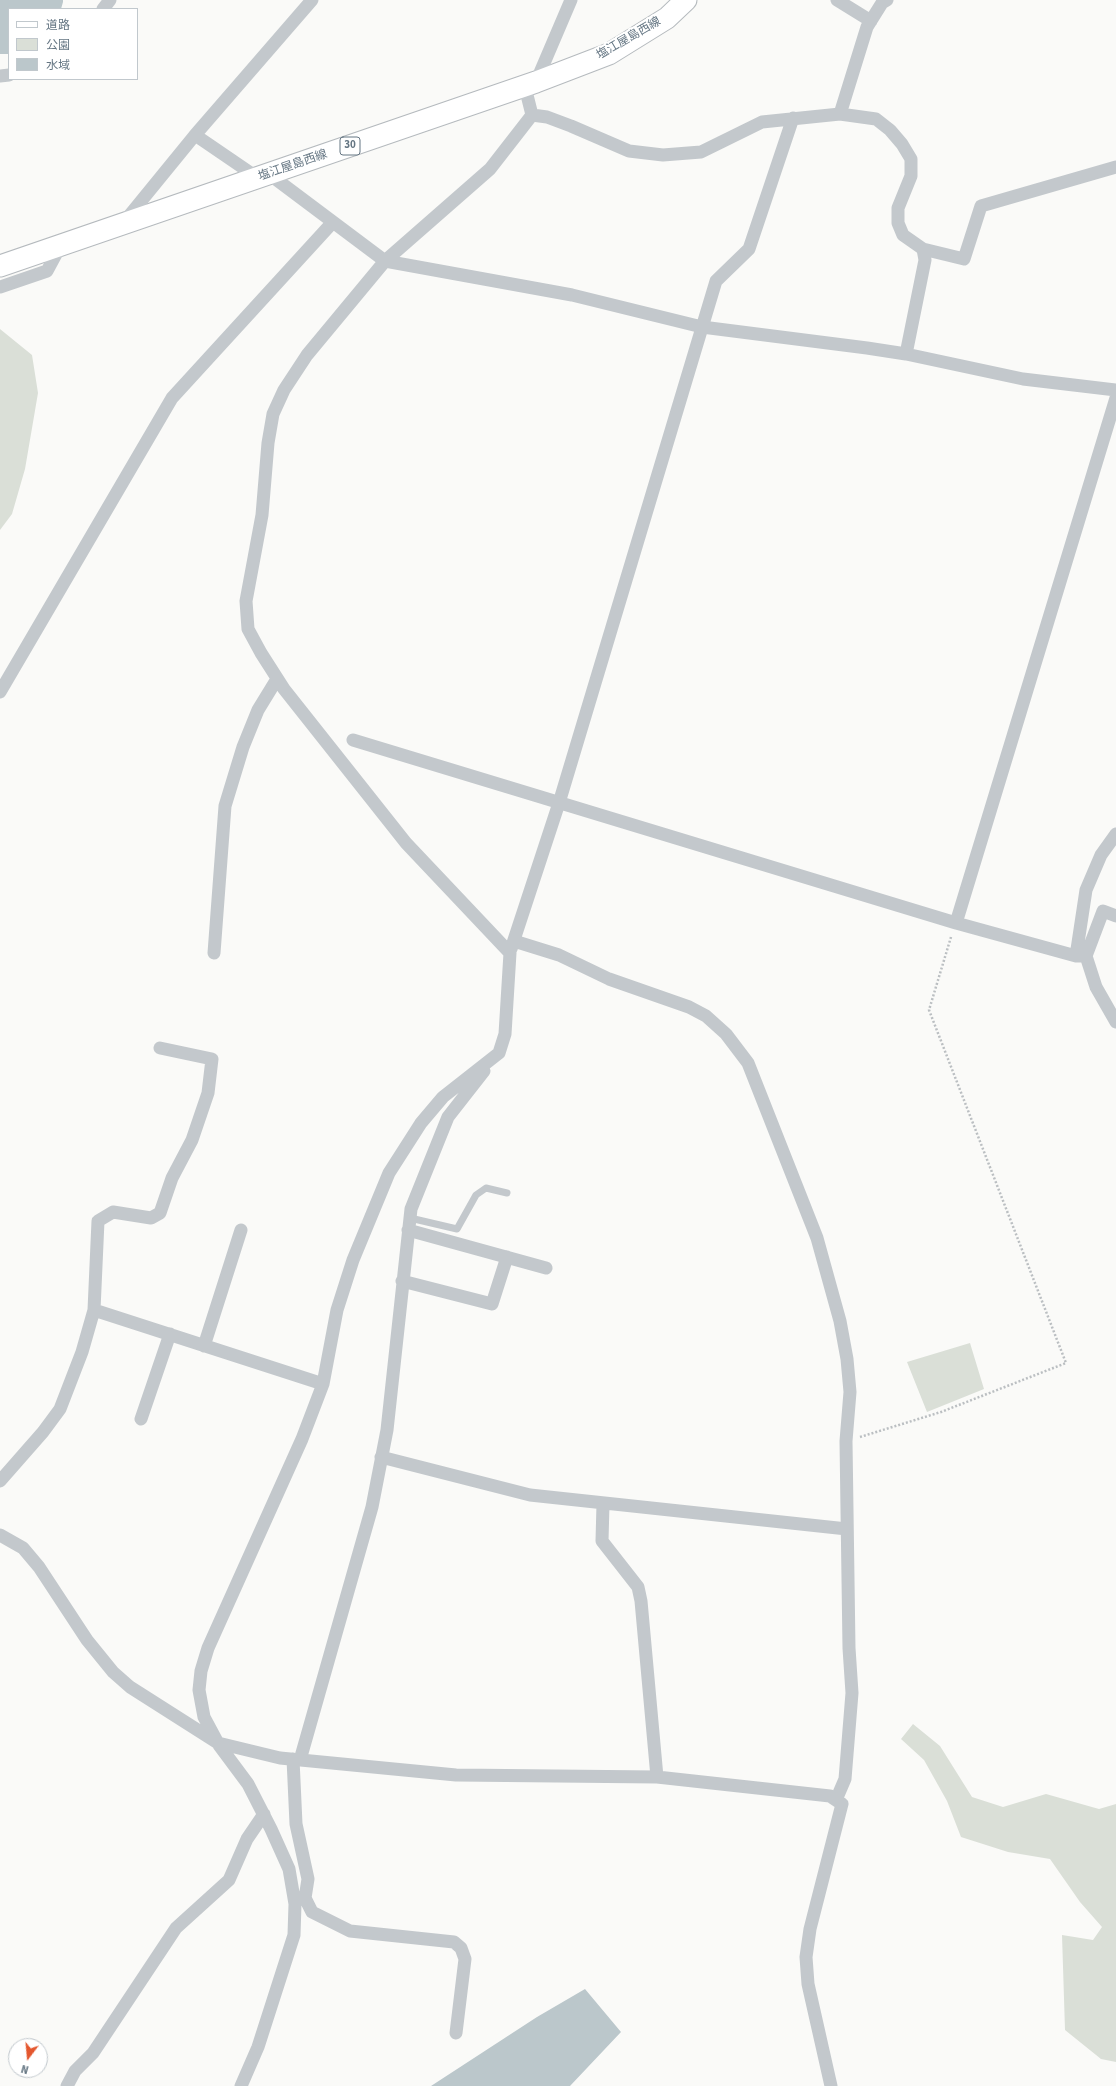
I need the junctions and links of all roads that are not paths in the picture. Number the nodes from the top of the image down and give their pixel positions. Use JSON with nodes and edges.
{"nodes":[{"id":1,"x":110,"y":0,"type":"edge"},
{"id":2,"x":312,"y":0,"type":"edge"},
{"id":3,"x":571,"y":0,"type":"edge"},
{"id":4,"x":686,"y":0,"type":"edge"},
{"id":5,"x":837,"y":0,"type":"edge"},
{"id":6,"x":887,"y":0,"type":"edge"},
{"id":7,"x":104,"y":8,"type":"edge"},
{"id":8,"x":871,"y":21,"type":"junction"},
{"id":9,"x":530,"y":84,"type":"junction"},
{"id":10,"x":840,"y":114,"type":"junction"},
{"id":11,"x":532,"y":115,"type":"junction"},
{"id":12,"x":793,"y":118,"type":"junction"},
{"id":13,"x":195,"y":135,"type":"junction"},
{"id":14,"x":1116,"y":167,"type":"edge"},
{"id":15,"x":263,"y":176,"type":"junction"},
{"id":16,"x":333,"y":222,"type":"junction"},
{"id":17,"x":123,"y":223,"type":"junction"},
{"id":18,"x":61,"y":245,"type":"junction"},
{"id":19,"x":922,"y":249,"type":"junction"},
{"id":20,"x":385,"y":261,"type":"junction"},
{"id":21,"x":0,"y":266,"type":"edge"},
{"id":22,"x":0,"y":288,"type":"edge"},
{"id":23,"x":702,"y":327,"type":"junction"},
{"id":24,"x":906,"y":354,"type":"junction"},
{"id":25,"x":1116,"y":390,"type":"edge"},
{"id":26,"x":1116,"y":398,"type":"edge"},
{"id":27,"x":277,"y":679,"type":"junction"},
{"id":28,"x":0,"y":692,"type":"edge"},
{"id":29,"x":353,"y":740,"type":"dead end"},
{"id":30,"x":559,"y":803,"type":"junction"},
{"id":31,"x":1116,"y":834,"type":"edge"},
{"id":32,"x":1116,"y":916,"type":"edge"},
{"id":33,"x":956,"y":923,"type":"junction"},
{"id":34,"x":512,"y":947,"type":"junction"},
{"id":35,"x":214,"y":952,"type":"dead end"},
{"id":36,"x":1081,"y":956,"type":"junction"},
{"id":37,"x":1116,"y":1022,"type":"edge"},
{"id":38,"x":160,"y":1048,"type":"dead end"},
{"id":39,"x":499,"y":1053,"type":"junction"},
{"id":40,"x":507,"y":1193,"type":"dead end"},
{"id":41,"x":409,"y":1224,"type":"junction"},
{"id":42,"x":241,"y":1230,"type":"dead end"},
{"id":43,"x":507,"y":1257,"type":"junction"},
{"id":44,"x":546,"y":1268,"type":"dead end"},
{"id":45,"x":402,"y":1280,"type":"junction"},
{"id":46,"x":94,"y":1310,"type":"junction"},
{"id":47,"x":170,"y":1334,"type":"junction"},
{"id":48,"x":204,"y":1346,"type":"junction"},
{"id":49,"x":322,"y":1384,"type":"junction"},
{"id":50,"x":141,"y":1419,"type":"dead end"},
{"id":51,"x":381,"y":1457,"type":"junction"},
{"id":52,"x":0,"y":1481,"type":"edge"},
{"id":53,"x":603,"y":1504,"type":"junction"},
{"id":54,"x":847,"y":1529,"type":"junction"},
{"id":55,"x":0,"y":1535,"type":"edge"},
{"id":56,"x":218,"y":1743,"type":"junction"},
{"id":57,"x":297,"y":1760,"type":"junction"},
{"id":58,"x":657,"y":1777,"type":"junction"},
{"id":59,"x":836,"y":1800,"type":"junction"},
{"id":60,"x":264,"y":1814,"type":"junction"},
{"id":61,"x":299,"y":1900,"type":"junction"},
{"id":62,"x":456,"y":2033,"type":"dead end"},
{"id":63,"x":67,"y":2086,"type":"edge"},
{"id":64,"x":241,"y":2086,"type":"edge"},
{"id":65,"x":831,"y":2086,"type":"edge"}],
"edges":[{"from":1,"to":7,"type":"street"},
{"from":2,"to":13,"type":"street"},
{"from":3,"to":9,"type":"street"},
{"from":4,"to":9,"type":"main road","name":"塩江屋島西線","number":"30"},
{"from":5,"to":8,"type":"street"},
{"from":6,"to":8,"type":"street"},
{"from":8,"to":10,"type":"street"},
{"from":9,"to":11,"type":"street"},
{"from":9,"to":15,"type":"main road","name":"塩江屋島西線","number":"30"},
{"from":10,"to":12,"type":"street"},
{"from":10,"to":19,"type":"street"},
{"from":11,"to":12,"type":"street"},
{"from":11,"to":20,"type":"street"},
{"from":12,"to":23,"type":"street"},
{"from":13,"to":15,"type":"street"},
{"from":13,"to":17,"type":"street"},
{"from":14,"to":19,"type":"street"},
{"from":15,"to":16,"type":"street"},
{"from":15,"to":17,"type":"main road","name":"塩江屋島西線","number":"30"},
{"from":16,"to":20,"type":"street"},
{"from":16,"to":28,"type":"street"},
{"from":17,"to":18,"type":"main road","name":"塩江屋島西線","number":"30"},
{"from":18,"to":21,"type":"main road","name":"塩江屋島西線","number":"30"},
{"from":18,"to":22,"type":"street"},
{"from":19,"to":24,"type":"street"},
{"from":20,"to":23,"type":"street"},
{"from":20,"to":27,"type":"street"},
{"from":23,"to":24,"type":"street"},
{"from":23,"to":30,"type":"street"},
{"from":24,"to":25,"type":"street"},
{"from":26,"to":33,"type":"street"},
{"from":27,"to":34,"type":"street"},
{"from":27,"to":35,"type":"street"},
{"from":29,"to":30,"type":"street"},
{"from":30,"to":33,"type":"street"},
{"from":30,"to":34,"type":"street"},
{"from":31,"to":36,"type":"street"},
{"from":32,"to":36,"type":"street"},
{"from":33,"to":36,"type":"street"},
{"from":34,"to":39,"type":"street"},
{"from":34,"to":54,"type":"street"},
{"from":36,"to":37,"type":"street"},
{"from":38,"to":46,"type":"street"},
{"from":39,"to":41,"type":"street"},
{"from":39,"to":49,"type":"street"},
{"from":40,"to":41,"type":"lane"},
{"from":41,"to":43,"type":"street"},
{"from":41,"to":45,"type":"street"},
{"from":42,"to":48,"type":"street"},
{"from":43,"to":44,"type":"street"},
{"from":43,"to":45,"type":"street"},
{"from":45,"to":51,"type":"street"},
{"from":46,"to":47,"type":"street"},
{"from":46,"to":52,"type":"street"},
{"from":47,"to":48,"type":"street"},
{"from":47,"to":50,"type":"street"},
{"from":48,"to":49,"type":"street"},
{"from":49,"to":56,"type":"street"},
{"from":51,"to":53,"type":"street"},
{"from":51,"to":57,"type":"street"},
{"from":53,"to":54,"type":"street"},
{"from":53,"to":58,"type":"street"},
{"from":54,"to":59,"type":"street"},
{"from":55,"to":56,"type":"street"},
{"from":56,"to":57,"type":"street"},
{"from":56,"to":60,"type":"street"},
{"from":57,"to":58,"type":"street"},
{"from":57,"to":61,"type":"street"},
{"from":58,"to":59,"type":"street"},
{"from":59,"to":65,"type":"street"},
{"from":60,"to":61,"type":"street"},
{"from":60,"to":63,"type":"street"},
{"from":61,"to":62,"type":"street"},
{"from":61,"to":64,"type":"street"}]}
